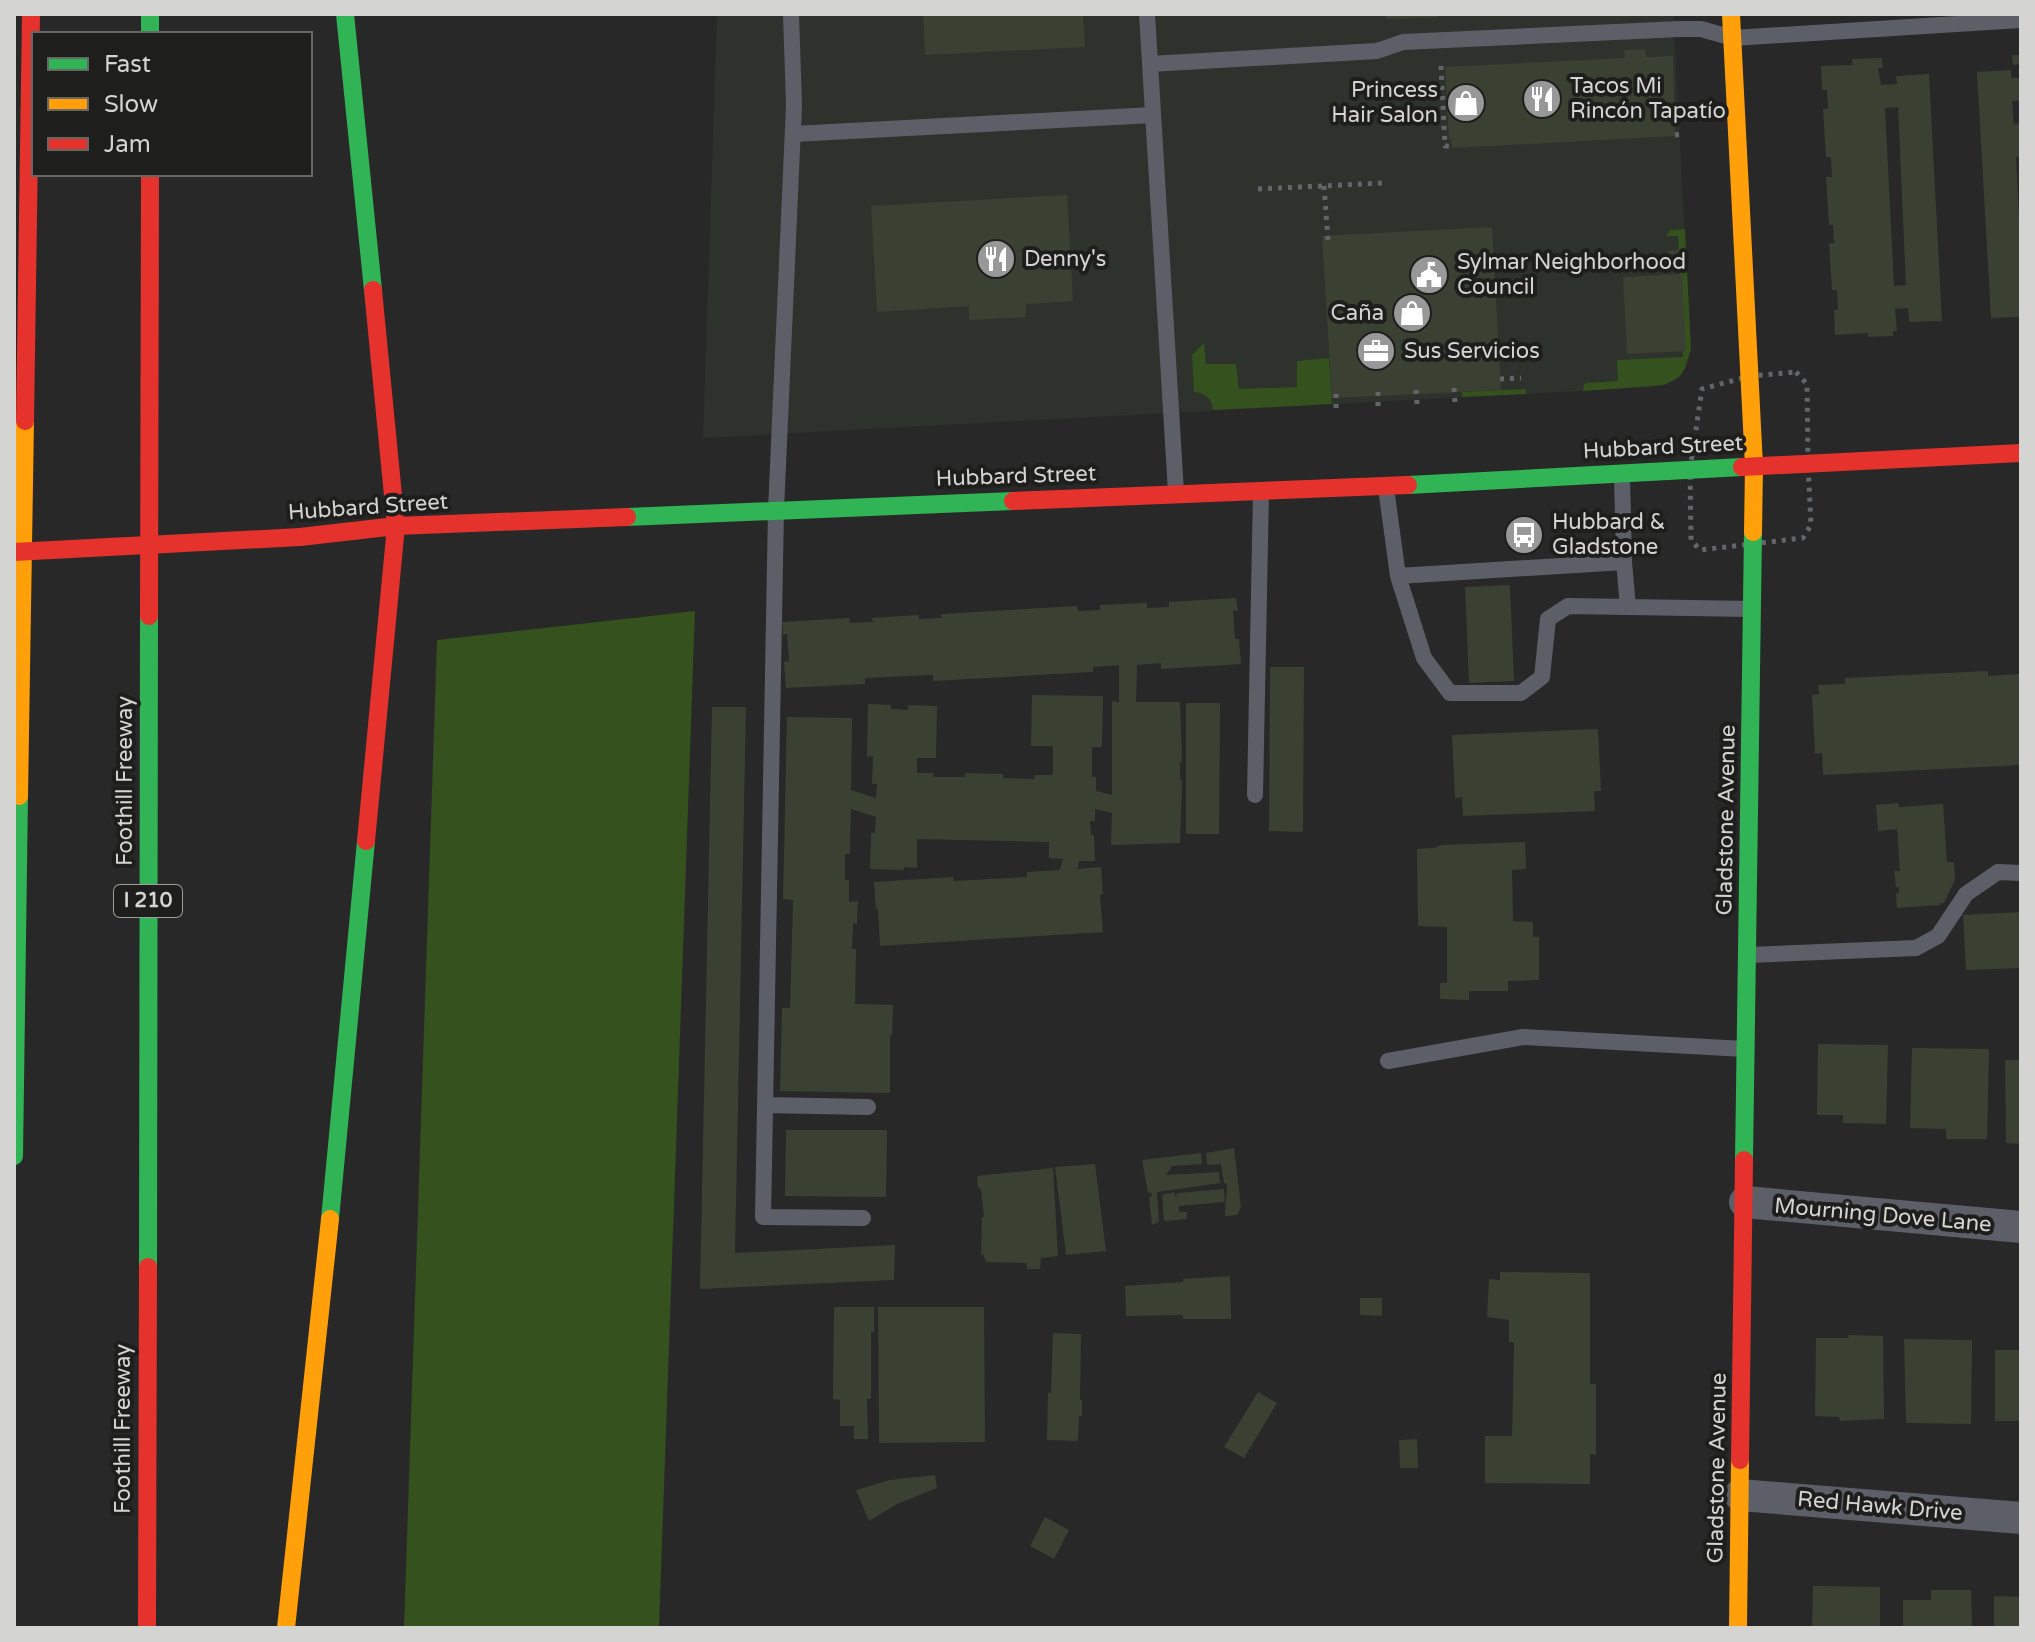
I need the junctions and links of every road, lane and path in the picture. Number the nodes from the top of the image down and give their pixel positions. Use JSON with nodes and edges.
{"nodes":[{"id":1,"x":31,"y":14,"type":"edge"},
{"id":2,"x":345,"y":14,"type":"edge"},
{"id":3,"x":791,"y":14,"type":"edge"},
{"id":4,"x":1147,"y":14,"type":"edge"},
{"id":5,"x":1731,"y":14,"type":"edge"},
{"id":6,"x":2021,"y":20,"type":"edge"},
{"id":7,"x":1733,"y":38,"type":"junction"},
{"id":8,"x":1440,"y":41,"type":"junction"},
{"id":9,"x":1150,"y":64,"type":"junction"},
{"id":10,"x":1153,"y":115,"type":"junction"},
{"id":11,"x":793,"y":134,"type":"junction"},
{"id":12,"x":1685,"y":134,"type":"dead end"},
{"id":13,"x":1675,"y":135,"type":"dead end"},
{"id":14,"x":1452,"y":146,"type":"dead end"},
{"id":15,"x":150,"y":176,"type":"edge"},
{"id":16,"x":1384,"y":183,"type":"dead end"},
{"id":17,"x":1324,"y":186,"type":"junction"},
{"id":18,"x":1258,"y":189,"type":"dead end"},
{"id":19,"x":1328,"y":240,"type":"dead end"},
{"id":20,"x":1521,"y":378,"type":"dead end"},
{"id":21,"x":1500,"y":379,"type":"dead end"},
{"id":22,"x":1454,"y":388,"type":"dead end"},
{"id":23,"x":1416,"y":390,"type":"dead end"},
{"id":24,"x":1378,"y":392,"type":"dead end"},
{"id":25,"x":1336,"y":394,"type":"dead end"},
{"id":26,"x":1455,"y":403,"type":"dead end"},
{"id":27,"x":1417,"y":404,"type":"dead end"},
{"id":28,"x":1378,"y":406,"type":"dead end"},
{"id":29,"x":1336,"y":408,"type":"dead end"},
{"id":30,"x":2021,"y":453,"type":"edge"},
{"id":31,"x":1754,"y":466,"type":"junction"},
{"id":32,"x":1622,"y":473,"type":"junction"},
{"id":33,"x":1386,"y":486,"type":"junction"},
{"id":34,"x":1261,"y":491,"type":"junction"},
{"id":35,"x":1176,"y":494,"type":"junction"},
{"id":36,"x":776,"y":510,"type":"junction"},
{"id":37,"x":396,"y":526,"type":"junction"},
{"id":38,"x":14,"y":552,"type":"edge"},
{"id":39,"x":1624,"y":562,"type":"junction"},
{"id":40,"x":1398,"y":576,"type":"junction"},
{"id":41,"x":1628,"y":607,"type":"junction"},
{"id":42,"x":1752,"y":609,"type":"junction"},
{"id":43,"x":1255,"y":795,"type":"dead end"},
{"id":44,"x":2021,"y":873,"type":"edge"},
{"id":45,"x":1748,"y":955,"type":"junction"},
{"id":46,"x":1747,"y":1049,"type":"junction"},
{"id":47,"x":1388,"y":1061,"type":"dead end"},
{"id":48,"x":765,"y":1105,"type":"junction"},
{"id":49,"x":868,"y":1107,"type":"dead end"},
{"id":50,"x":14,"y":1156,"type":"edge"},
{"id":51,"x":1745,"y":1202,"type":"junction"},
{"id":52,"x":863,"y":1218,"type":"dead end"},
{"id":53,"x":2021,"y":1227,"type":"edge"},
{"id":54,"x":1740,"y":1495,"type":"junction"},
{"id":55,"x":2021,"y":1518,"type":"edge"},
{"id":56,"x":147,"y":1628,"type":"edge"},
{"id":57,"x":286,"y":1628,"type":"edge"},
{"id":58,"x":1738,"y":1628,"type":"edge"}],
"edges":[{"from":1,"to":50,"type":"main road"},
{"from":2,"to":37,"type":"main road"},
{"from":3,"to":11,"type":"lane"},
{"from":4,"to":9,"type":"lane"},
{"from":5,"to":7,"type":"main road","name":"Gladstone Avenue"},
{"from":6,"to":7,"type":"lane"},
{"from":7,"to":8,"type":"lane"},
{"from":7,"to":31,"type":"main road","name":"Gladstone Avenue"},
{"from":8,"to":9,"type":"lane"},
{"from":8,"to":14,"type":"path"},
{"from":9,"to":10,"type":"lane"},
{"from":10,"to":11,"type":"lane"},
{"from":10,"to":35,"type":"lane"},
{"from":11,"to":36,"type":"lane"},
{"from":12,"to":13,"type":"path"},
{"from":15,"to":56,"type":"main road","name":"Foothill Freeway","number":"I 210"},
{"from":16,"to":17,"type":"path"},
{"from":17,"to":18,"type":"path"},
{"from":17,"to":19,"type":"path"},
{"from":20,"to":21,"type":"path"},
{"from":22,"to":26,"type":"path"},
{"from":23,"to":27,"type":"path"},
{"from":24,"to":28,"type":"path"},
{"from":25,"to":29,"type":"path"},
{"from":30,"to":31,"type":"main road","name":"Hubbard Street"},
{"from":31,"to":32,"type":"main road","name":"Hubbard Street"},
{"from":31,"to":42,"type":"main road","name":"Gladstone Avenue"},
{"from":32,"to":33,"type":"main road","name":"Hubbard Street"},
{"from":32,"to":39,"type":"lane"},
{"from":33,"to":34,"type":"main road","name":"Hubbard Street"},
{"from":33,"to":40,"type":"lane"},
{"from":34,"to":35,"type":"main road","name":"Hubbard Street"},
{"from":34,"to":43,"type":"lane"},
{"from":35,"to":36,"type":"main road","name":"Hubbard Street"},
{"from":36,"to":37,"type":"main road","name":"Hubbard Street"},
{"from":36,"to":48,"type":"lane"},
{"from":37,"to":38,"type":"main road","name":"Hubbard Street","bridge":true},
{"from":37,"to":57,"type":"main road"},
{"from":39,"to":40,"type":"lane"},
{"from":39,"to":41,"type":"lane"},
{"from":40,"to":41,"type":"lane"},
{"from":41,"to":42,"type":"lane"},
{"from":42,"to":45,"type":"main road","name":"Gladstone Avenue"},
{"from":44,"to":45,"type":"lane"},
{"from":45,"to":46,"type":"main road","name":"Gladstone Avenue"},
{"from":46,"to":47,"type":"lane"},
{"from":46,"to":51,"type":"main road","name":"Gladstone Avenue"},
{"from":48,"to":49,"type":"lane"},
{"from":48,"to":52,"type":"lane"},
{"from":51,"to":53,"type":"street","name":"Mourning Dove Lane"},
{"from":51,"to":54,"type":"main road","name":"Gladstone Avenue"},
{"from":54,"to":55,"type":"street","name":"Red Hawk Drive"},
{"from":54,"to":58,"type":"main road","name":"Gladstone Avenue"}]}
